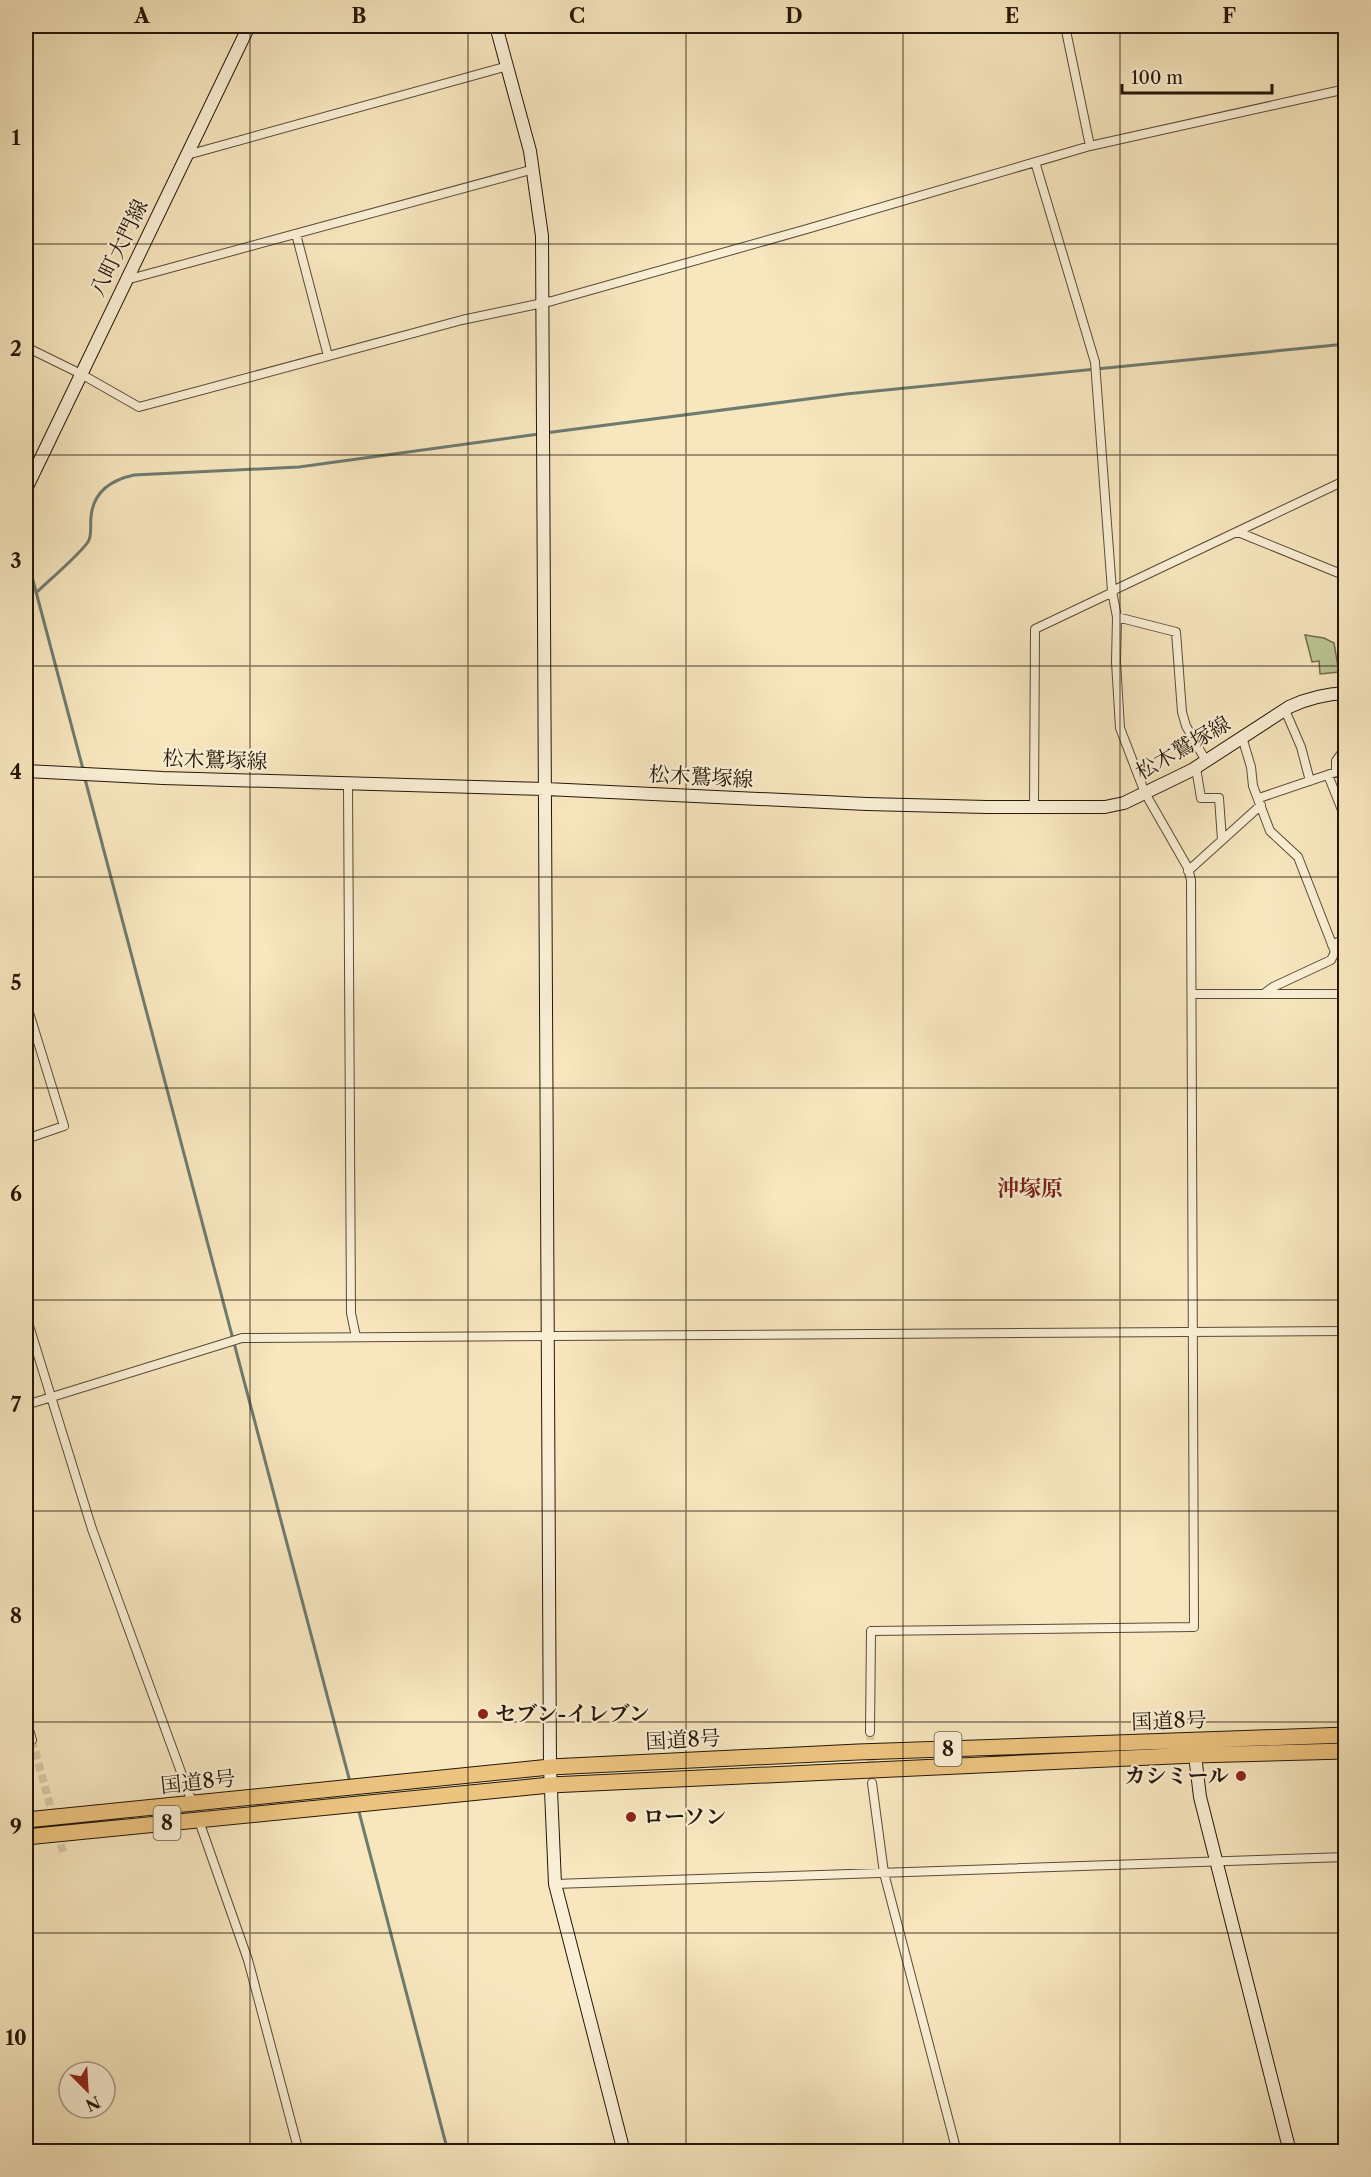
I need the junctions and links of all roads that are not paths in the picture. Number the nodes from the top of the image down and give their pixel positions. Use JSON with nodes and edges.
{"nodes":[{"id":1,"x":249,"y":26,"type":"edge"},
{"id":2,"x":496,"y":26,"type":"edge"},
{"id":3,"x":1065,"y":26,"type":"edge"},
{"id":4,"x":508,"y":66,"type":"junction"},
{"id":5,"x":1346,"y":89,"type":"edge"},
{"id":6,"x":1090,"y":146,"type":"junction"},
{"id":7,"x":187,"y":155,"type":"junction"},
{"id":8,"x":1035,"y":162,"type":"junction"},
{"id":9,"x":534,"y":169,"type":"junction"},
{"id":10,"x":296,"y":234,"type":"junction"},
{"id":11,"x":125,"y":280,"type":"junction"},
{"id":12,"x":543,"y":303,"type":"junction"},
{"id":13,"x":26,"y":347,"type":"edge"},
{"id":14,"x":328,"y":356,"type":"junction"},
{"id":15,"x":81,"y":374,"type":"junction"},
{"id":16,"x":1346,"y":480,"type":"edge"},
{"id":17,"x":26,"y":489,"type":"edge"},
{"id":18,"x":1238,"y":532,"type":"junction"},
{"id":19,"x":1346,"y":576,"type":"edge"},
{"id":20,"x":1112,"y":591,"type":"junction"},
{"id":21,"x":1117,"y":617,"type":"junction"},
{"id":22,"x":1346,"y":693,"type":"edge"},
{"id":23,"x":1285,"y":710,"type":"junction"},
{"id":24,"x":1242,"y":737,"type":"junction"},
{"id":25,"x":1346,"y":747,"type":"edge"},
{"id":26,"x":1201,"y":764,"type":"junction"},
{"id":27,"x":26,"y":771,"type":"edge"},
{"id":28,"x":1332,"y":774,"type":"junction"},
{"id":29,"x":1346,"y":775,"type":"edge"},
{"id":30,"x":1310,"y":781,"type":"junction"},
{"id":31,"x":348,"y":783,"type":"junction"},
{"id":32,"x":546,"y":789,"type":"junction"},
{"id":33,"x":1145,"y":793,"type":"junction"},
{"id":34,"x":1260,"y":802,"type":"junction"},
{"id":35,"x":1034,"y":807,"type":"junction"},
{"id":36,"x":1346,"y":820,"type":"edge"},
{"id":37,"x":1222,"y":840,"type":"junction"},
{"id":38,"x":1188,"y":871,"type":"junction"},
{"id":39,"x":1346,"y":938,"type":"edge"},
{"id":40,"x":1332,"y":945,"type":"junction"},
{"id":41,"x":1266,"y":992,"type":"junction"},
{"id":42,"x":1192,"y":994,"type":"junction"},
{"id":43,"x":1346,"y":994,"type":"edge"},
{"id":44,"x":26,"y":1002,"type":"edge"},
{"id":45,"x":26,"y":1139,"type":"edge"},
{"id":46,"x":26,"y":1316,"type":"edge"},
{"id":47,"x":1346,"y":1331,"type":"edge"},
{"id":48,"x":1193,"y":1333,"type":"junction"},
{"id":49,"x":547,"y":1336,"type":"junction"},
{"id":50,"x":356,"y":1337,"type":"junction"},
{"id":51,"x":52,"y":1398,"type":"junction"},
{"id":52,"x":26,"y":1405,"type":"edge"},
{"id":53,"x":26,"y":1720,"type":"edge"},
{"id":54,"x":870,"y":1732,"type":"tunnel mouth"},
{"id":55,"x":1346,"y":1735,"type":"edge"},
{"id":56,"x":32,"y":1740,"type":"dead end"},
{"id":57,"x":1346,"y":1750,"type":"edge"},
{"id":58,"x":1195,"y":1755,"type":"junction"},
{"id":59,"x":550,"y":1767,"type":"junction"},
{"id":60,"x":872,"y":1782,"type":"tunnel mouth"},
{"id":61,"x":550,"y":1785,"type":"junction"},
{"id":62,"x":192,"y":1802,"type":"junction"},
{"id":63,"x":26,"y":1812,"type":"edge"},
{"id":64,"x":102,"y":1813,"type":"junction"},
{"id":65,"x":26,"y":1820,"type":"edge"},
{"id":66,"x":199,"y":1821,"type":"junction"},
{"id":67,"x":138,"y":1826,"type":"junction"},
{"id":68,"x":26,"y":1837,"type":"edge"},
{"id":69,"x":26,"y":1847,"type":"edge"},
{"id":70,"x":1346,"y":1857,"type":"edge"},
{"id":71,"x":1216,"y":1862,"type":"junction"},
{"id":72,"x":884,"y":1873,"type":"junction"},
{"id":73,"x":555,"y":1884,"type":"junction"},
{"id":74,"x":299,"y":2151,"type":"edge"},
{"id":75,"x":624,"y":2151,"type":"edge"},
{"id":76,"x":957,"y":2151,"type":"edge"},
{"id":77,"x":1290,"y":2151,"type":"edge"}],
"edges":[{"from":1,"to":7,"type":"street","name":"八町大門線"},
{"from":2,"to":4,"type":"street"},
{"from":3,"to":6,"type":"street"},
{"from":4,"to":7,"type":"street"},
{"from":4,"to":9,"type":"street"},
{"from":5,"to":6,"type":"street"},
{"from":6,"to":8,"type":"street"},
{"from":7,"to":11,"type":"street","name":"八町大門線"},
{"from":8,"to":12,"type":"street"},
{"from":8,"to":20,"type":"street"},
{"from":9,"to":10,"type":"street"},
{"from":9,"to":12,"type":"street"},
{"from":10,"to":11,"type":"street"},
{"from":10,"to":14,"type":"street"},
{"from":11,"to":15,"type":"street","name":"八町大門線"},
{"from":12,"to":14,"type":"street"},
{"from":12,"to":32,"type":"street"},
{"from":13,"to":15,"type":"street"},
{"from":14,"to":15,"type":"street"},
{"from":15,"to":17,"type":"street","name":"八町大門線"},
{"from":16,"to":18,"type":"street"},
{"from":18,"to":19,"type":"street"},
{"from":18,"to":20,"type":"street"},
{"from":20,"to":21,"type":"street"},
{"from":20,"to":35,"type":"street"},
{"from":21,"to":26,"type":"street"},
{"from":21,"to":33,"type":"street"},
{"from":22,"to":23,"type":"street","name":"松木鷲塚線"},
{"from":23,"to":24,"type":"street","name":"松木鷲塚線"},
{"from":23,"to":30,"type":"street"},
{"from":24,"to":26,"type":"street","name":"松木鷲塚線"},
{"from":24,"to":34,"type":"street"},
{"from":25,"to":28,"type":"street"},
{"from":26,"to":33,"type":"street","name":"松木鷲塚線"},
{"from":26,"to":37,"type":"street"},
{"from":27,"to":31,"type":"street","name":"松木鷲塚線"},
{"from":28,"to":29,"type":"street"},
{"from":28,"to":30,"type":"street"},
{"from":28,"to":36,"type":"street"},
{"from":30,"to":34,"type":"street"},
{"from":31,"to":32,"type":"street","name":"松木鷲塚線"},
{"from":31,"to":50,"type":"street"},
{"from":32,"to":35,"type":"street","name":"松木鷲塚線"},
{"from":32,"to":49,"type":"street"},
{"from":33,"to":35,"type":"street","name":"松木鷲塚線"},
{"from":33,"to":38,"type":"street"},
{"from":34,"to":37,"type":"street"},
{"from":34,"to":40,"type":"street"},
{"from":37,"to":38,"type":"street"},
{"from":38,"to":42,"type":"street"},
{"from":39,"to":40,"type":"street"},
{"from":40,"to":41,"type":"street"},
{"from":41,"to":42,"type":"street"},
{"from":41,"to":43,"type":"street"},
{"from":42,"to":48,"type":"street"},
{"from":44,"to":45,"type":"street"},
{"from":46,"to":51,"type":"street"},
{"from":47,"to":48,"type":"street"},
{"from":48,"to":49,"type":"street"},
{"from":48,"to":54,"type":"street"},
{"from":49,"to":50,"type":"street"},
{"from":49,"to":59,"type":"street"},
{"from":50,"to":51,"type":"street"},
{"from":51,"to":52,"type":"street"},
{"from":51,"to":62,"type":"street"},
{"from":53,"to":56,"type":"street"},
{"from":55,"to":59,"type":"highway","name":"国道8号","number":"8"},
{"from":57,"to":58,"type":"highway","name":"国道8号","number":"8"},
{"from":58,"to":61,"type":"highway","name":"国道8号","number":"8"},
{"from":58,"to":71,"type":"street"},
{"from":59,"to":61,"type":"street"},
{"from":59,"to":62,"type":"highway","name":"国道8号","number":"8"},
{"from":60,"to":72,"type":"street"},
{"from":61,"to":66,"type":"highway","name":"国道8号","number":"8"},
{"from":61,"to":73,"type":"street"},
{"from":62,"to":64,"type":"highway","name":"国道8号","number":"8"},
{"from":63,"to":64,"type":"highway","number":"8"},
{"from":64,"to":65,"type":"highway","name":"国道8号","number":"8"},
{"from":66,"to":67,"type":"highway","name":"国道8号","number":"8"},
{"from":66,"to":74,"type":"street"},
{"from":67,"to":68,"type":"highway","name":"国道8号","number":"8"},
{"from":67,"to":69,"type":"highway","number":"8"},
{"from":70,"to":71,"type":"street"},
{"from":71,"to":72,"type":"street"},
{"from":71,"to":77,"type":"street"},
{"from":72,"to":73,"type":"street"},
{"from":72,"to":76,"type":"street"},
{"from":73,"to":75,"type":"street"}]}
